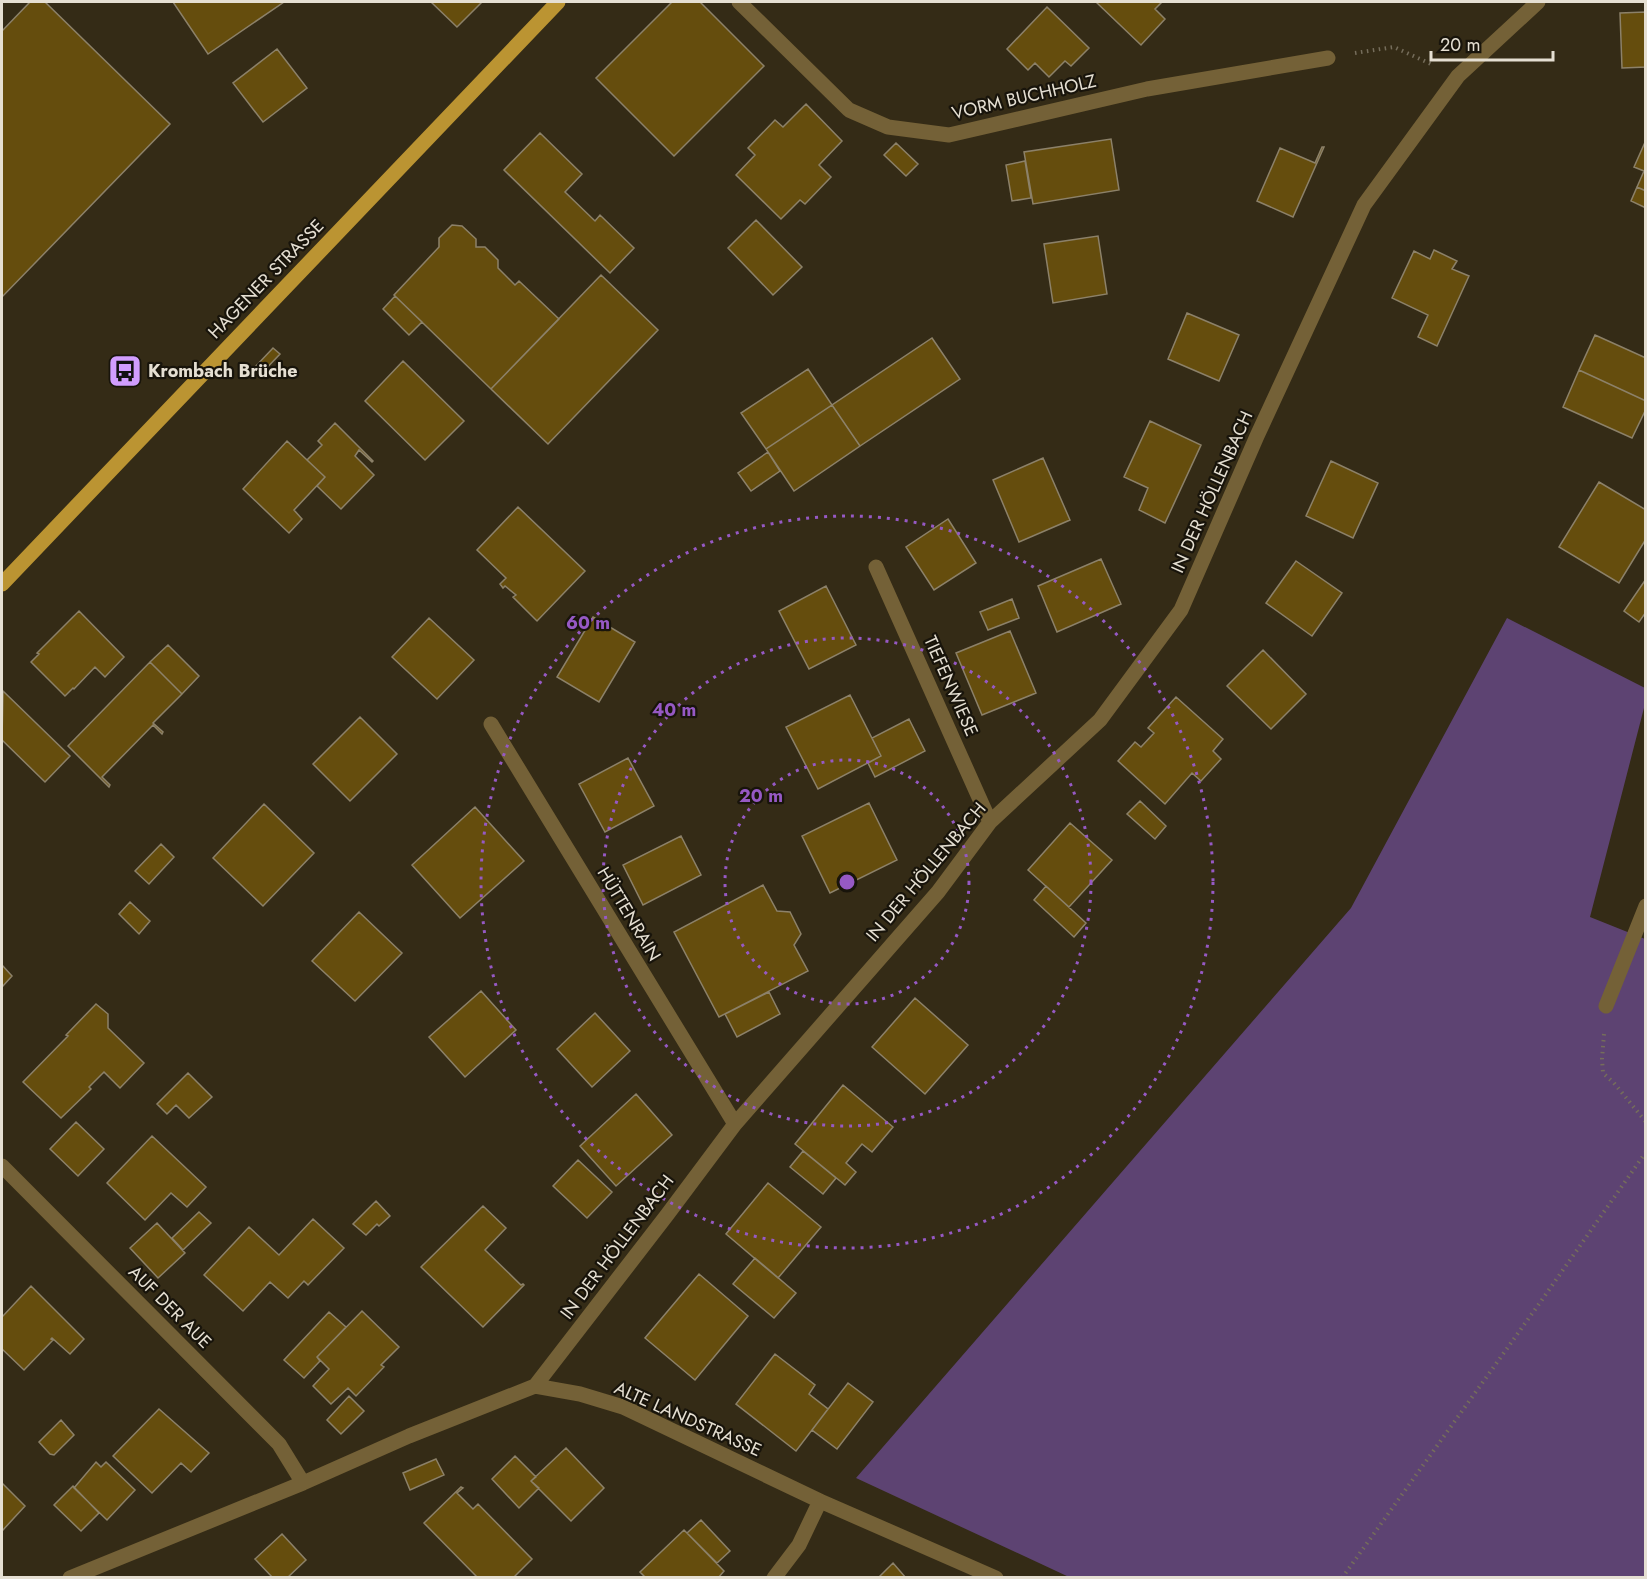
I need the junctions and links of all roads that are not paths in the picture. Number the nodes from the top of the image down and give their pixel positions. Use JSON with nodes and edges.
{"nodes":[{"id":1,"x":558,"y":2,"type":"edge"},
{"id":2,"x":739,"y":2,"type":"edge"},
{"id":3,"x":1538,"y":2,"type":"edge"},
{"id":4,"x":1328,"y":58,"type":"road end"},
{"id":5,"x":876,"y":567,"type":"dead end"},
{"id":6,"x":2,"y":584,"type":"edge"},
{"id":7,"x":491,"y":724,"type":"dead end"},
{"id":8,"x":990,"y":822,"type":"junction"},
{"id":9,"x":1646,"y":906,"type":"edge"},
{"id":10,"x":1606,"y":1006,"type":"road end"},
{"id":11,"x":735,"y":1124,"type":"junction"},
{"id":12,"x":2,"y":1166,"type":"edge"},
{"id":13,"x":535,"y":1386,"type":"junction"},
{"id":14,"x":303,"y":1483,"type":"junction"},
{"id":15,"x":820,"y":1502,"type":"junction"},
{"id":16,"x":70,"y":1578,"type":"edge"},
{"id":17,"x":774,"y":1578,"type":"edge"},
{"id":18,"x":996,"y":1578,"type":"edge"}],
"edges":[{"from":1,"to":6,"type":"main road","name":"HAGENER STRASSE"},
{"from":2,"to":4,"type":"street","name":"VORM BUCHHOLZ"},
{"from":3,"to":8,"type":"street","name":"IN DER HÖLLENBACH"},
{"from":5,"to":8,"type":"street","name":"TIEFENWIESE"},
{"from":7,"to":11,"type":"street","name":"HÜTTENRAIN"},
{"from":8,"to":11,"type":"street","name":"IN DER HÖLLENBACH"},
{"from":9,"to":10,"type":"street"},
{"from":11,"to":13,"type":"street","name":"IN DER HÖLLENBACH"},
{"from":12,"to":14,"type":"street","name":"AUF DER AUE"},
{"from":13,"to":14,"type":"street"},
{"from":13,"to":15,"type":"street","name":"ALTE LANDSTRASSE"},
{"from":14,"to":16,"type":"street"},
{"from":15,"to":17,"type":"street"},
{"from":15,"to":18,"type":"street","name":"ALTE LANDSTRASSE"}]}
